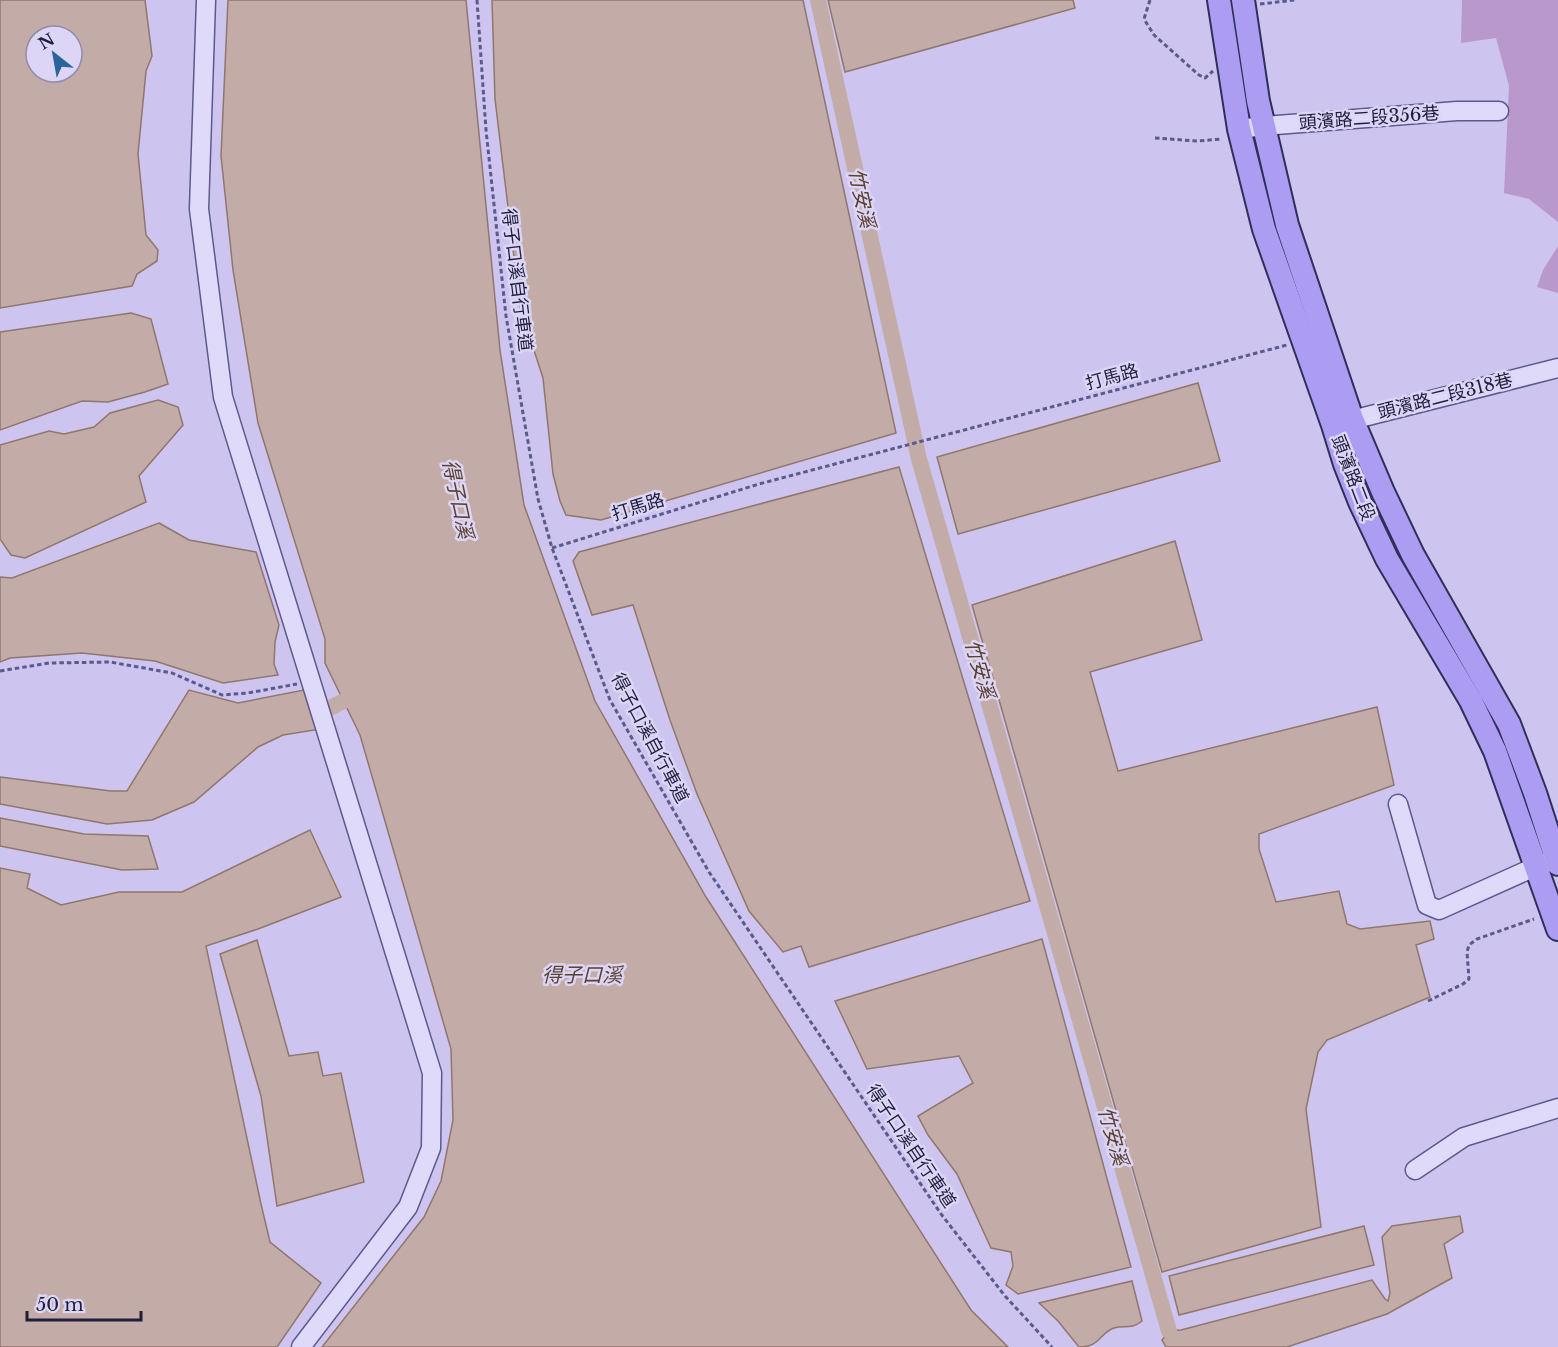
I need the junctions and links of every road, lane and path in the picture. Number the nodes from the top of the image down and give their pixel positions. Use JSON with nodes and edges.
{"nodes":[{"id":1,"x":206,"y":0,"type":"edge"},
{"id":2,"x":477,"y":0,"type":"edge"},
{"id":3,"x":1150,"y":0,"type":"edge"},
{"id":4,"x":1219,"y":0,"type":"edge"},
{"id":5,"x":1295,"y":0,"type":"edge"},
{"id":6,"x":1243,"y":3,"type":"edge"},
{"id":7,"x":1228,"y":58,"type":"junction"},
{"id":8,"x":1499,"y":111,"type":"dead end"},
{"id":9,"x":1264,"y":126,"type":"junction"},
{"id":10,"x":1240,"y":133,"type":"junction"},
{"id":11,"x":1155,"y":138,"type":"dead end"},
{"id":12,"x":1304,"y":341,"type":"junction"},
{"id":13,"x":1558,"y":368,"type":"edge"},
{"id":14,"x":1342,"y":422,"type":"junction"},
{"id":15,"x":552,"y":548,"type":"junction"},
{"id":16,"x":0,"y":671,"type":"edge"},
{"id":17,"x":311,"y":682,"type":"junction"},
{"id":18,"x":1398,"y":804,"type":"dead end"},
{"id":19,"x":1552,"y":862,"type":"edge"},
{"id":20,"x":1555,"y":921,"type":"edge"},
{"id":21,"x":1428,"y":1001,"type":"dead end"},
{"id":22,"x":1558,"y":1108,"type":"edge"},
{"id":23,"x":1415,"y":1170,"type":"dead end"},
{"id":24,"x":302,"y":1347,"type":"edge"},
{"id":25,"x":1052,"y":1347,"type":"edge"}],
"edges":[{"from":1,"to":17,"type":"lane"},
{"from":2,"to":15,"type":"path","name":"得子口溪自行車道"},
{"from":3,"to":7,"type":"path"},
{"from":4,"to":7,"type":"main road","name":"頭濱路二段"},
{"from":5,"to":6,"type":"path"},
{"from":6,"to":9,"type":"main road","name":"頭濱路二段"},
{"from":7,"to":10,"type":"main road","name":"頭濱路二段"},
{"from":8,"to":9,"type":"lane","name":"頭濱路二段356巷"},
{"from":9,"to":10,"type":"lane","name":"頭濱路二段356巷"},
{"from":9,"to":14,"type":"main road","name":"頭濱路二段"},
{"from":10,"to":11,"type":"path"},
{"from":10,"to":12,"type":"main road","name":"頭濱路二段"},
{"from":12,"to":14,"type":"main road","name":"頭濱路二段"},
{"from":12,"to":15,"type":"path","name":"打馬路"},
{"from":13,"to":14,"type":"lane","name":"頭濱路二段318巷"},
{"from":14,"to":19,"type":"main road","name":"頭濱路二段"},
{"from":15,"to":25,"type":"path","name":"得子口溪自行車道"},
{"from":16,"to":17,"type":"path"},
{"from":17,"to":24,"type":"lane"},
{"from":18,"to":19,"type":"lane"},
{"from":19,"to":20,"type":"main road","name":"頭濱路二段"},
{"from":20,"to":21,"type":"path"},
{"from":22,"to":23,"type":"lane"}]}
